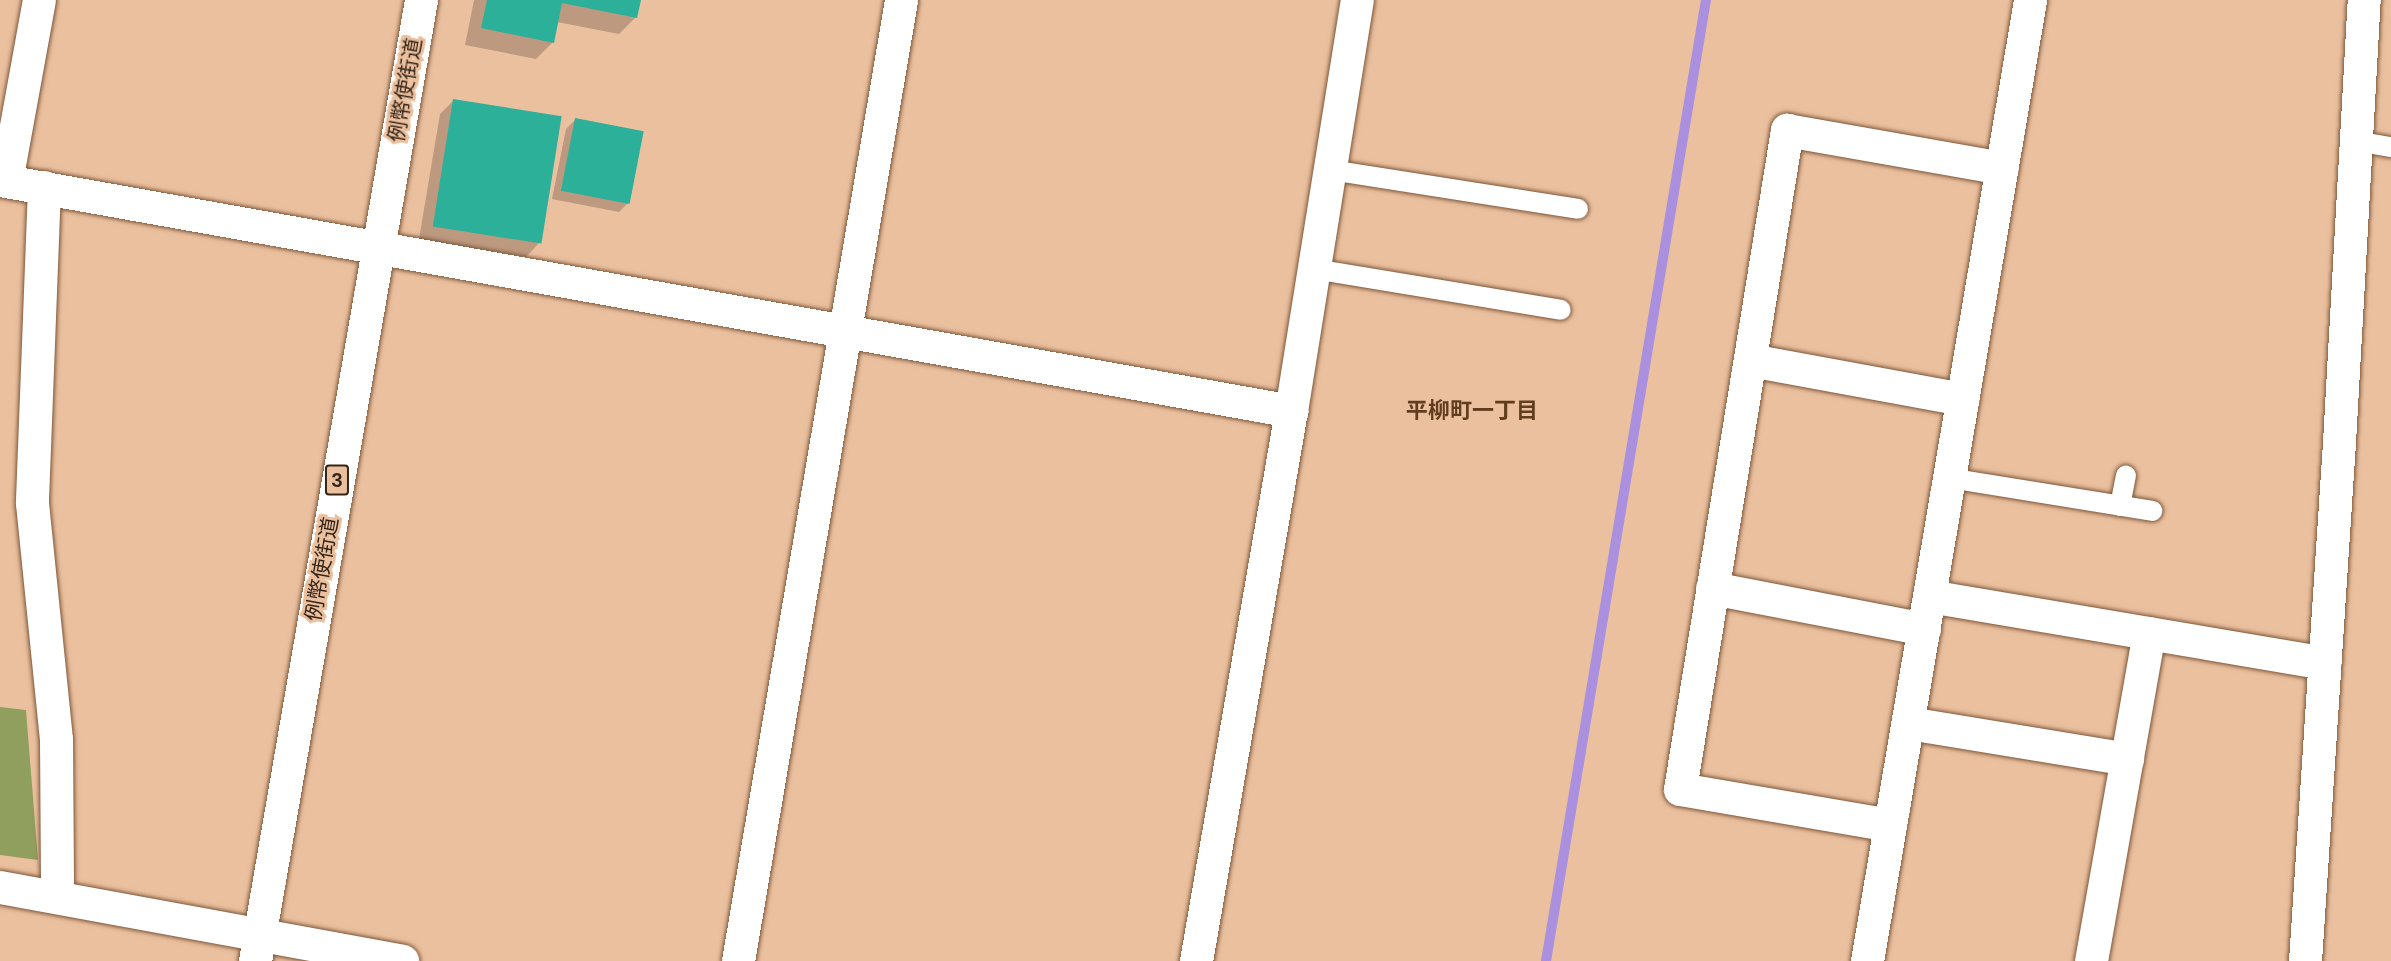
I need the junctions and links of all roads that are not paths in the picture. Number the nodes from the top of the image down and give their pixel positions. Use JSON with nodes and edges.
{"nodes":[{"id":1,"x":39,"y":0,"type":"edge"},
{"id":2,"x":421,"y":0,"type":"edge"},
{"id":3,"x":901,"y":0,"type":"edge"},
{"id":4,"x":1357,"y":0,"type":"edge"},
{"id":5,"x":2030,"y":0,"type":"edge"},
{"id":6,"x":2364,"y":0,"type":"edge"},
{"id":7,"x":2356,"y":141,"type":"junction"},
{"id":8,"x":2391,"y":147,"type":"edge"},
{"id":9,"x":2002,"y":168,"type":"junction"},
{"id":10,"x":1330,"y":170,"type":"junction"},
{"id":11,"x":3,"y":181,"type":"edge"},
{"id":12,"x":44,"y":187,"type":"junction"},
{"id":13,"x":1578,"y":210,"type":"dead end"},
{"id":14,"x":377,"y":246,"type":"junction"},
{"id":15,"x":1314,"y":269,"type":"junction"},
{"id":16,"x":1561,"y":310,"type":"dead end"},
{"id":17,"x":845,"y":331,"type":"junction"},
{"id":18,"x":1750,"y":360,"type":"junction"},
{"id":19,"x":1962,"y":399,"type":"junction"},
{"id":20,"x":1291,"y":411,"type":"junction"},
{"id":21,"x":2126,"y":476,"type":"dead end"},
{"id":22,"x":1949,"y":478,"type":"junction"},
{"id":23,"x":2121,"y":506,"type":"junction"},
{"id":24,"x":2152,"y":511,"type":"dead end"},
{"id":25,"x":1712,"y":588,"type":"junction"},
{"id":26,"x":1929,"y":596,"type":"junction"},
{"id":27,"x":1924,"y":629,"type":"junction"},
{"id":28,"x":2149,"y":633,"type":"junction"},
{"id":29,"x":2324,"y":663,"type":"junction"},
{"id":30,"x":1908,"y":723,"type":"junction"},
{"id":31,"x":2127,"y":759,"type":"junction"},
{"id":32,"x":1890,"y":825,"type":"junction"},
{"id":33,"x":0,"y":886,"type":"edge"},
{"id":34,"x":57,"y":897,"type":"junction"},
{"id":35,"x":257,"y":949,"type":"edge"},
{"id":36,"x":402,"y":961,"type":"edge"},
{"id":37,"x":738,"y":961,"type":"edge"},
{"id":38,"x":1196,"y":961,"type":"edge"},
{"id":39,"x":1868,"y":961,"type":"edge"},
{"id":40,"x":2091,"y":961,"type":"edge"},
{"id":41,"x":2305,"y":961,"type":"edge"}],
"edges":[{"from":1,"to":11,"type":"street"},
{"from":2,"to":14,"type":"street","name":"例幣使街道","number":"3"},
{"from":3,"to":17,"type":"street"},
{"from":4,"to":10,"type":"street"},
{"from":5,"to":9,"type":"street"},
{"from":6,"to":7,"type":"street"},
{"from":7,"to":8,"type":"lane"},
{"from":7,"to":29,"type":"street"},
{"from":9,"to":18,"type":"street"},
{"from":9,"to":19,"type":"street"},
{"from":10,"to":13,"type":"lane"},
{"from":10,"to":15,"type":"street"},
{"from":11,"to":12,"type":"street"},
{"from":12,"to":14,"type":"street"},
{"from":12,"to":34,"type":"street"},
{"from":14,"to":17,"type":"street"},
{"from":14,"to":35,"type":"street","name":"例幣使街道","number":"3"},
{"from":15,"to":16,"type":"lane"},
{"from":15,"to":20,"type":"street"},
{"from":17,"to":20,"type":"street"},
{"from":17,"to":37,"type":"street"},
{"from":18,"to":19,"type":"street"},
{"from":18,"to":25,"type":"street"},
{"from":19,"to":22,"type":"street"},
{"from":20,"to":38,"type":"street"},
{"from":21,"to":23,"type":"lane"},
{"from":22,"to":23,"type":"lane"},
{"from":22,"to":26,"type":"street"},
{"from":23,"to":24,"type":"lane"},
{"from":25,"to":27,"type":"street"},
{"from":25,"to":32,"type":"street"},
{"from":26,"to":27,"type":"street"},
{"from":26,"to":28,"type":"street"},
{"from":27,"to":30,"type":"street"},
{"from":28,"to":29,"type":"street"},
{"from":28,"to":31,"type":"street"},
{"from":29,"to":41,"type":"street"},
{"from":30,"to":31,"type":"street"},
{"from":30,"to":32,"type":"street"},
{"from":31,"to":40,"type":"street"},
{"from":32,"to":39,"type":"street"},
{"from":33,"to":34,"type":"street"},
{"from":34,"to":35,"type":"street"},
{"from":35,"to":36,"type":"street"}]}
